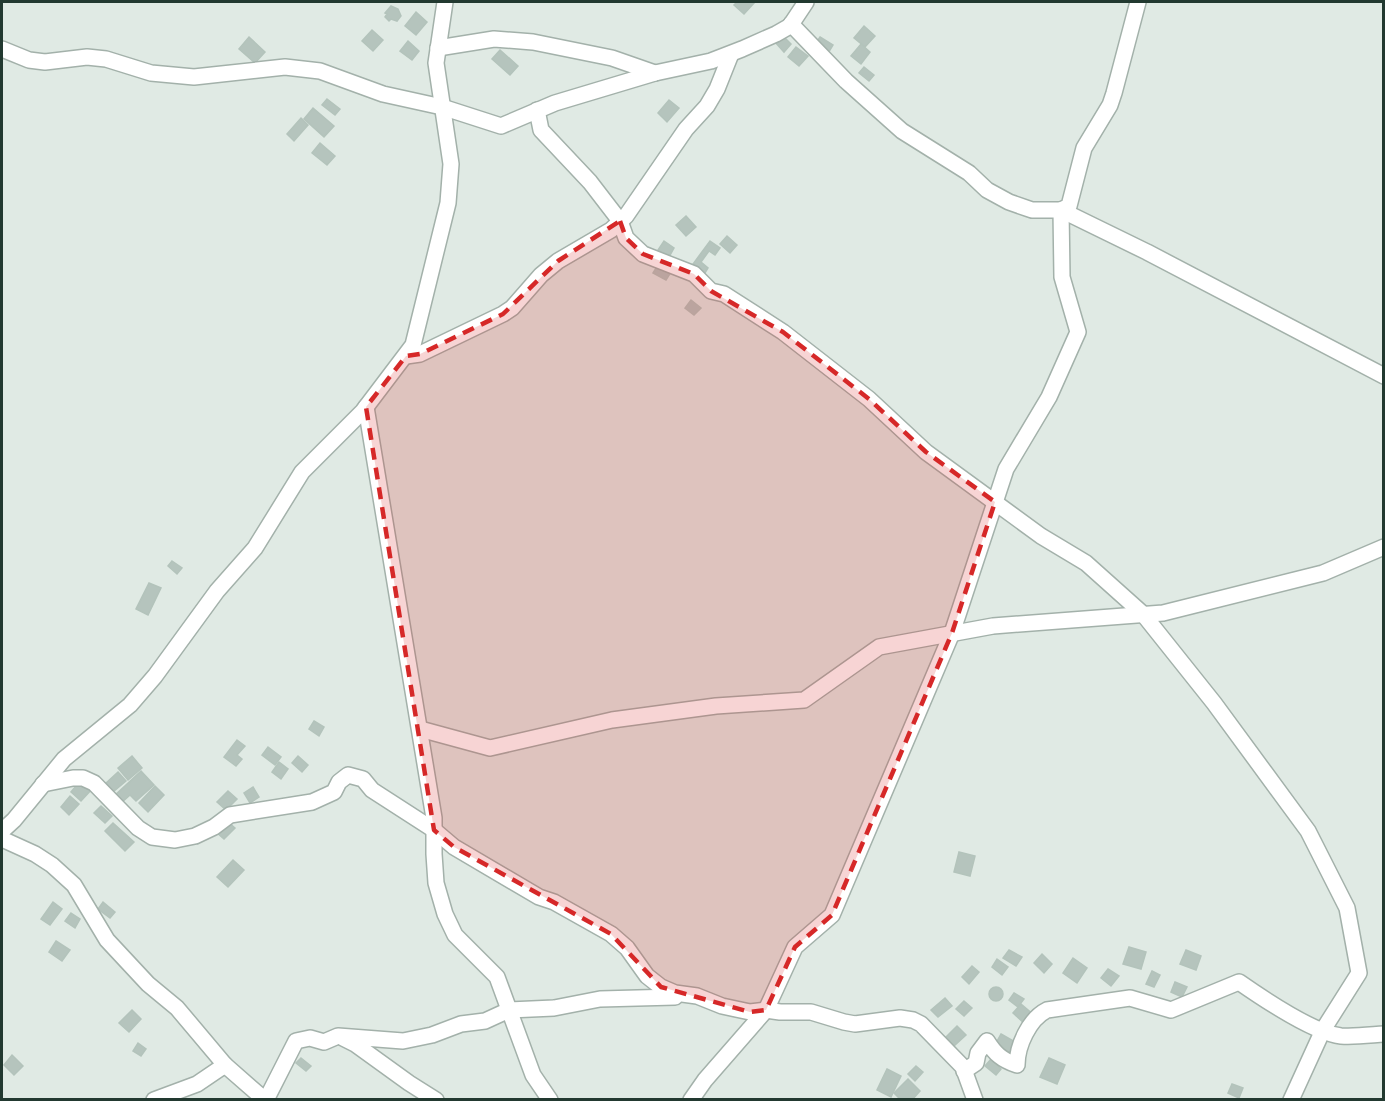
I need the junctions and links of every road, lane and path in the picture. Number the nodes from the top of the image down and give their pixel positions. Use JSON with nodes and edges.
{"nodes":[{"id":1,"x":445,"y":2,"type":"edge"},
{"id":2,"x":806,"y":2,"type":"edge"},
{"id":3,"x":1138,"y":2,"type":"edge"},
{"id":4,"x":791,"y":24,"type":"junction"},
{"id":5,"x":438,"y":48,"type":"junction"},
{"id":6,"x":2,"y":50,"type":"edge"},
{"id":7,"x":731,"y":54,"type":"junction"},
{"id":8,"x":656,"y":73,"type":"junction"},
{"id":9,"x":442,"y":107,"type":"junction"},
{"id":10,"x":537,"y":110,"type":"junction"},
{"id":11,"x":1061,"y":210,"type":"junction"},
{"id":12,"x":620,"y":221,"type":"junction"},
{"id":13,"x":406,"y":356,"type":"junction"},
{"id":14,"x":1383,"y":376,"type":"edge"},
{"id":15,"x":366,"y":407,"type":"junction"},
{"id":16,"x":995,"y":502,"type":"junction"},
{"id":17,"x":1383,"y":547,"type":"edge"},
{"id":18,"x":1143,"y":614,"type":"junction"},
{"id":19,"x":952,"y":633,"type":"junction"},
{"id":20,"x":420,"y":729,"type":"junction"},
{"id":21,"x":43,"y":784,"type":"junction"},
{"id":22,"x":434,"y":830,"type":"junction"},
{"id":23,"x":2,"y":831,"type":"edge"},
{"id":24,"x":2,"y":839,"type":"edge"},
{"id":25,"x":697,"y":996,"type":"junction"},
{"id":26,"x":509,"y":1010,"type":"junction"},
{"id":27,"x":766,"y":1010,"type":"junction"},
{"id":28,"x":1323,"y":1030,"type":"junction"},
{"id":29,"x":1383,"y":1034,"type":"edge"},
{"id":30,"x":338,"y":1036,"type":"junction"},
{"id":31,"x":225,"y":1065,"type":"junction"},
{"id":32,"x":964,"y":1071,"type":"junction"},
{"id":33,"x":154,"y":1100,"type":"edge"},
{"id":34,"x":266,"y":1100,"type":"edge"},
{"id":35,"x":436,"y":1100,"type":"edge"},
{"id":36,"x":550,"y":1100,"type":"edge"},
{"id":37,"x":691,"y":1100,"type":"edge"},
{"id":38,"x":975,"y":1100,"type":"edge"},
{"id":39,"x":1291,"y":1100,"type":"edge"}],
"edges":[{"from":1,"to":5,"type":"street"},
{"from":2,"to":4,"type":"street"},
{"from":3,"to":11,"type":"street"},
{"from":4,"to":7,"type":"street"},
{"from":4,"to":11,"type":"street"},
{"from":5,"to":8,"type":"street"},
{"from":5,"to":9,"type":"street"},
{"from":6,"to":9,"type":"street"},
{"from":7,"to":8,"type":"street"},
{"from":7,"to":12,"type":"street"},
{"from":8,"to":10,"type":"street"},
{"from":9,"to":10,"type":"street"},
{"from":9,"to":13,"type":"street"},
{"from":10,"to":12,"type":"street"},
{"from":11,"to":14,"type":"street"},
{"from":11,"to":16,"type":"street"},
{"from":12,"to":13,"type":"street"},
{"from":12,"to":16,"type":"street"},
{"from":13,"to":15,"type":"street"},
{"from":15,"to":20,"type":"street"},
{"from":15,"to":21,"type":"street"},
{"from":16,"to":18,"type":"street"},
{"from":16,"to":19,"type":"street"},
{"from":17,"to":18,"type":"street"},
{"from":18,"to":19,"type":"street"},
{"from":18,"to":28,"type":"street"},
{"from":19,"to":20,"type":"street"},
{"from":19,"to":27,"type":"street"},
{"from":20,"to":22,"type":"street"},
{"from":21,"to":22,"type":"street"},
{"from":21,"to":23,"type":"street"},
{"from":22,"to":25,"type":"street"},
{"from":22,"to":26,"type":"street"},
{"from":24,"to":31,"type":"street"},
{"from":25,"to":26,"type":"street"},
{"from":25,"to":27,"type":"street"},
{"from":26,"to":30,"type":"street"},
{"from":26,"to":36,"type":"street"},
{"from":27,"to":32,"type":"street"},
{"from":27,"to":37,"type":"street"},
{"from":28,"to":29,"type":"street"},
{"from":28,"to":32,"type":"street"},
{"from":28,"to":39,"type":"street"},
{"from":30,"to":34,"type":"street"},
{"from":30,"to":35,"type":"street"},
{"from":31,"to":33,"type":"street"},
{"from":31,"to":34,"type":"street"},
{"from":32,"to":38,"type":"street"}]}
